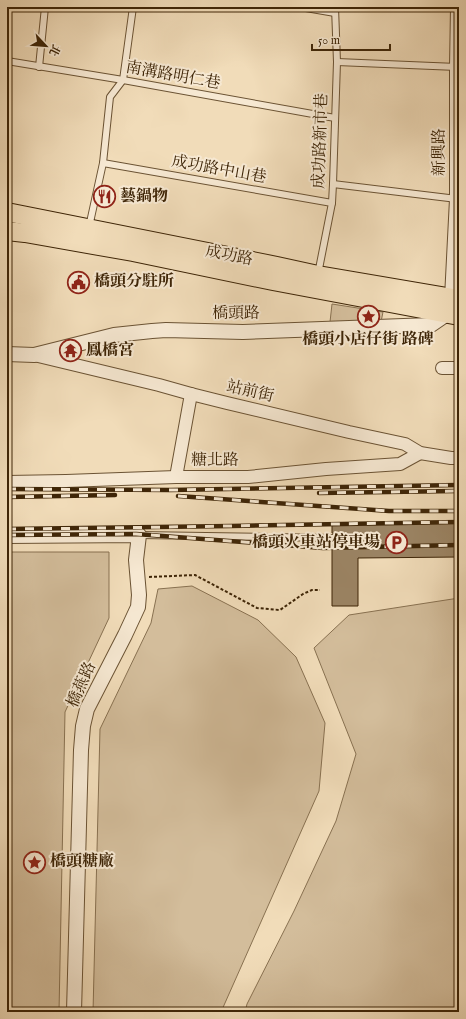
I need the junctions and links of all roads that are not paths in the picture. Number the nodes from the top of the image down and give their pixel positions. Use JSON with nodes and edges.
{"nodes":[{"id":1,"x":45,"y":7,"type":"edge"},
{"id":2,"x":132,"y":7,"type":"edge"},
{"id":3,"x":300,"y":7,"type":"edge"},
{"id":4,"x":458,"y":7,"type":"edge"},
{"id":5,"x":335,"y":10,"type":"edge"},
{"id":6,"x":7,"y":61,"type":"edge"},
{"id":7,"x":337,"y":62,"type":"junction"},
{"id":8,"x":39,"y":67,"type":"junction"},
{"id":9,"x":457,"y":67,"type":"junction"},
{"id":10,"x":123,"y":80,"type":"junction"},
{"id":11,"x":335,"y":118,"type":"junction"},
{"id":12,"x":102,"y":163,"type":"junction"},
{"id":13,"x":333,"y":184,"type":"junction"},
{"id":14,"x":457,"y":199,"type":"junction"},
{"id":15,"x":332,"y":203,"type":"junction"},
{"id":16,"x":7,"y":212,"type":"edge"},
{"id":17,"x":88,"y":228,"type":"junction"},
{"id":18,"x":7,"y":232,"type":"edge"},
{"id":19,"x":318,"y":275,"type":"junction"},
{"id":20,"x":454,"y":306,"type":"edge"},
{"id":21,"x":7,"y":354,"type":"edge"},
{"id":22,"x":34,"y":355,"type":"junction"},
{"id":23,"x":442,"y":368,"type":"dead end"},
{"id":24,"x":459,"y":368,"type":"edge"},
{"id":25,"x":191,"y":394,"type":"junction"},
{"id":26,"x":420,"y":452,"type":"junction"},
{"id":27,"x":459,"y":458,"type":"edge"},
{"id":28,"x":176,"y":477,"type":"junction"},
{"id":29,"x":7,"y":482,"type":"edge"},
{"id":30,"x":139,"y":535,"type":"junction"},
{"id":31,"x":7,"y":536,"type":"edge"},
{"id":32,"x":333,"y":538,"type":"dead end"},
{"id":33,"x":74,"y":1012,"type":"edge"}],
"edges":[{"from":1,"to":8,"type":"lane"},
{"from":2,"to":10,"type":"lane"},
{"from":3,"to":5,"type":"lane"},
{"from":4,"to":9,"type":"street","name":"新興路"},
{"from":5,"to":7,"type":"lane","name":"成功路新市巷"},
{"from":6,"to":8,"type":"lane","name":"南溝路明仁巷"},
{"from":7,"to":9,"type":"lane"},
{"from":7,"to":11,"type":"lane","name":"成功路新市巷"},
{"from":8,"to":10,"type":"lane","name":"南溝路明仁巷"},
{"from":9,"to":14,"type":"street","name":"新興路"},
{"from":10,"to":11,"type":"lane","name":"南溝路明仁巷"},
{"from":10,"to":12,"type":"lane"},
{"from":11,"to":13,"type":"lane","name":"成功路新市巷"},
{"from":12,"to":15,"type":"lane","name":"成功路中山巷"},
{"from":12,"to":17,"type":"lane"},
{"from":13,"to":14,"type":"lane"},
{"from":13,"to":15,"type":"lane","name":"成功路新市巷"},
{"from":14,"to":20,"type":"street","name":"新興路"},
{"from":15,"to":19,"type":"lane","name":"成功路新市巷"},
{"from":16,"to":17,"type":"main road","name":"成功路"},
{"from":17,"to":19,"type":"main road","name":"成功路"},
{"from":18,"to":20,"type":"main road","name":"成功路"},
{"from":19,"to":20,"type":"main road","name":"成功路"},
{"from":20,"to":22,"type":"street","name":"橋頭路"},
{"from":21,"to":22,"type":"street","name":"橋頭路"},
{"from":22,"to":25,"type":"street","name":"站前街"},
{"from":23,"to":24,"type":"street"},
{"from":25,"to":26,"type":"street","name":"站前街"},
{"from":25,"to":28,"type":"street"},
{"from":26,"to":27,"type":"street","name":"站前街"},
{"from":26,"to":28,"type":"street","name":"糖北路"},
{"from":28,"to":29,"type":"street","name":"糖北路"},
{"from":30,"to":31,"type":"street"},
{"from":30,"to":32,"type":"lane"},
{"from":30,"to":33,"type":"street","name":"橋燕路"}]}
